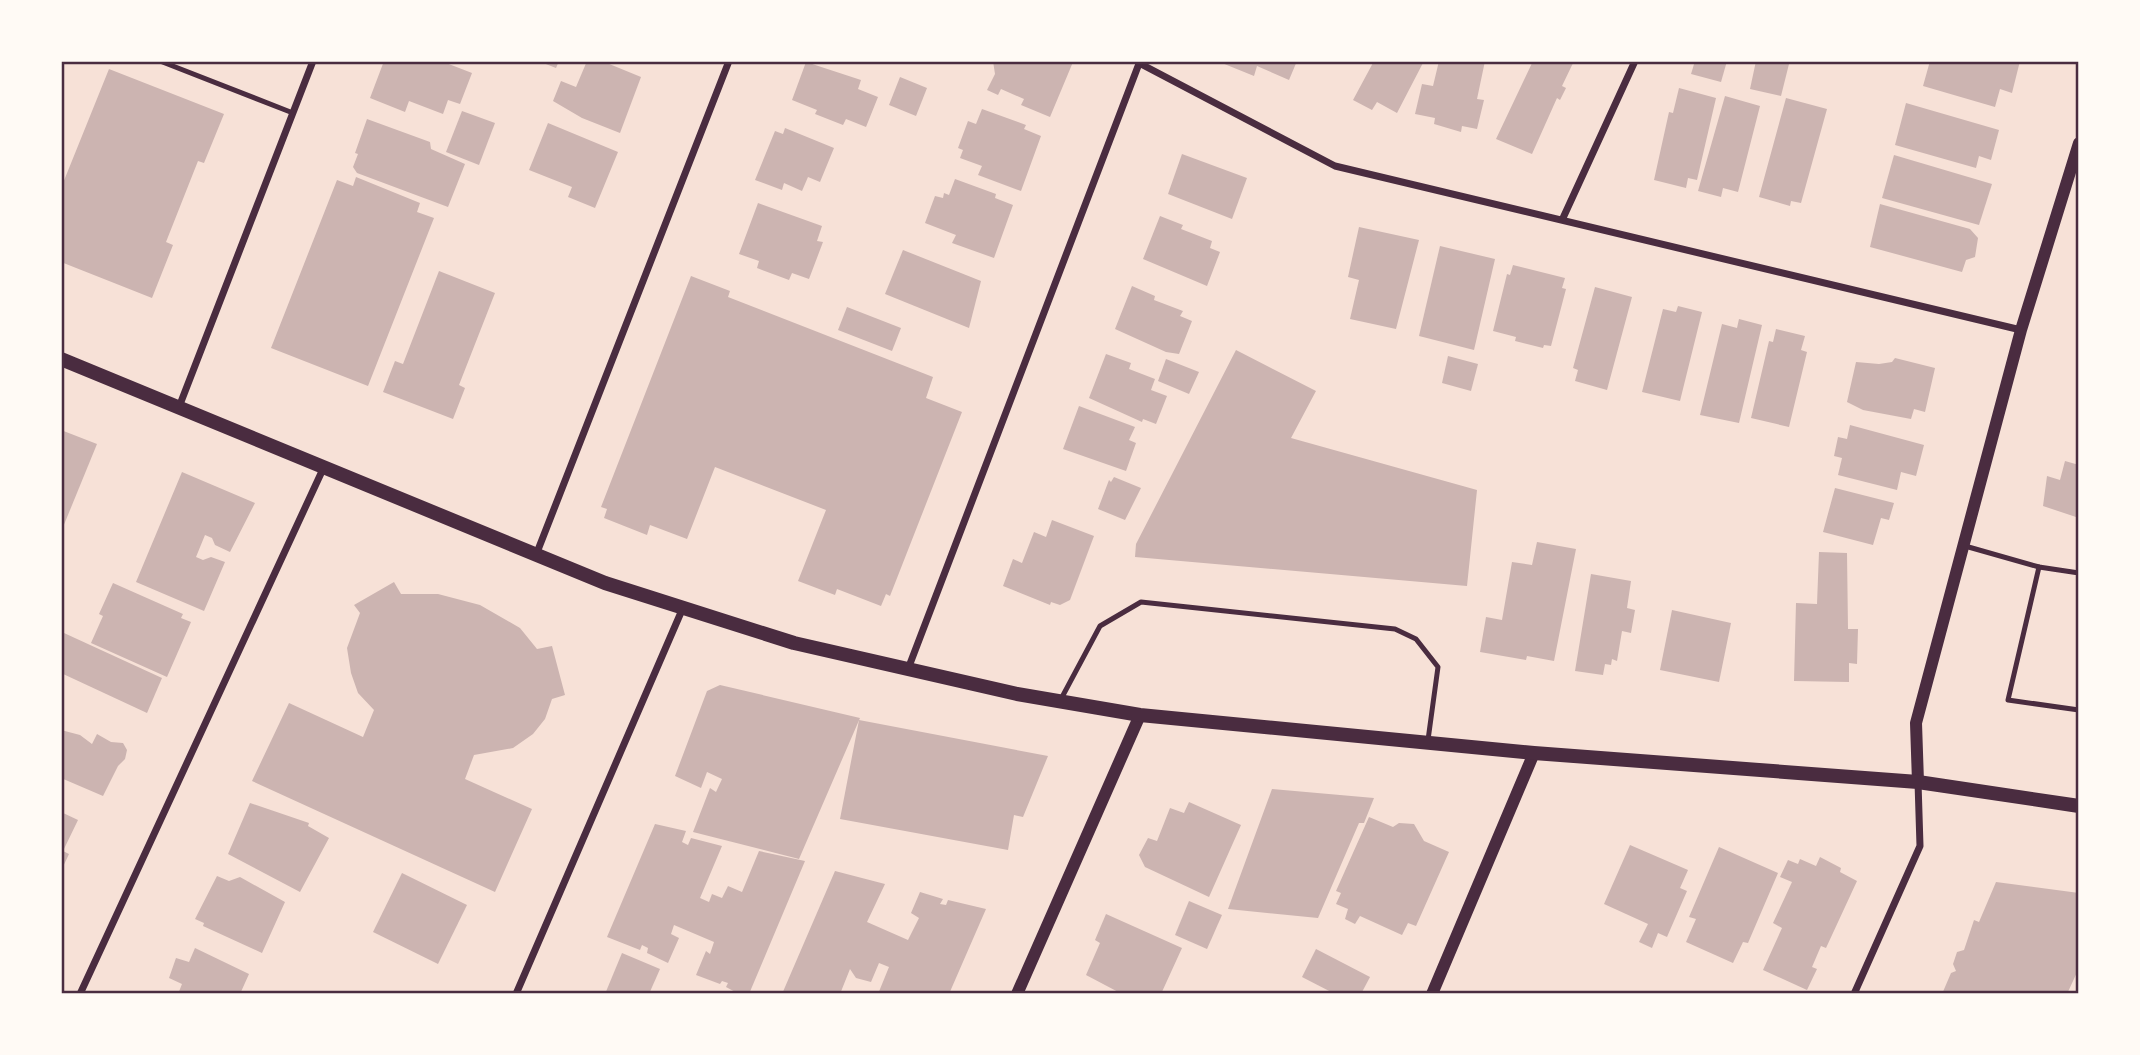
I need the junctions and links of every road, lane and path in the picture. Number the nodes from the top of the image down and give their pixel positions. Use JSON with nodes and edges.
{"nodes":[{"id":1,"x":160,"y":61,"type":"edge"},
{"id":2,"x":313,"y":61,"type":"edge"},
{"id":3,"x":729,"y":61,"type":"edge"},
{"id":4,"x":1634,"y":61,"type":"edge"},
{"id":5,"x":1139,"y":62,"type":"edge"},
{"id":6,"x":293,"y":113,"type":"junction"},
{"id":7,"x":2079,"y":143,"type":"edge"},
{"id":8,"x":1563,"y":218,"type":"junction"},
{"id":9,"x":2021,"y":330,"type":"junction"},
{"id":10,"x":61,"y":359,"type":"edge"},
{"id":11,"x":179,"y":407,"type":"junction"},
{"id":12,"x":323,"y":469,"type":"junction"},
{"id":13,"x":1965,"y":546,"type":"junction"},
{"id":14,"x":536,"y":556,"type":"junction"},
{"id":15,"x":2039,"y":567,"type":"junction"},
{"id":16,"x":2079,"y":573,"type":"edge"},
{"id":17,"x":682,"y":610,"type":"junction"},
{"id":18,"x":908,"y":669,"type":"junction"},
{"id":19,"x":1060,"y":701,"type":"junction"},
{"id":20,"x":2079,"y":710,"type":"edge"},
{"id":21,"x":1140,"y":715,"type":"junction"},
{"id":22,"x":1428,"y":743,"type":"junction"},
{"id":23,"x":1534,"y":753,"type":"junction"},
{"id":24,"x":1918,"y":782,"type":"junction"},
{"id":25,"x":2079,"y":806,"type":"edge"},
{"id":26,"x":80,"y":994,"type":"edge"},
{"id":27,"x":516,"y":994,"type":"edge"},
{"id":28,"x":1017,"y":994,"type":"edge"},
{"id":29,"x":1432,"y":994,"type":"edge"},
{"id":30,"x":1854,"y":994,"type":"edge"}],
"edges":[{"from":1,"to":6,"type":"lane"},
{"from":2,"to":6,"type":"street"},
{"from":3,"to":14,"type":"street"},
{"from":4,"to":8,"type":"street"},
{"from":5,"to":8,"type":"street"},
{"from":5,"to":18,"type":"street"},
{"from":6,"to":11,"type":"street"},
{"from":7,"to":9,"type":"street"},
{"from":8,"to":9,"type":"street"},
{"from":9,"to":13,"type":"street"},
{"from":10,"to":11,"type":"main road"},
{"from":11,"to":12,"type":"main road"},
{"from":12,"to":14,"type":"main road"},
{"from":12,"to":26,"type":"street"},
{"from":13,"to":15,"type":"lane"},
{"from":13,"to":24,"type":"street"},
{"from":14,"to":17,"type":"main road"},
{"from":15,"to":16,"type":"lane"},
{"from":15,"to":20,"type":"lane"},
{"from":17,"to":18,"type":"main road"},
{"from":17,"to":27,"type":"street"},
{"from":18,"to":19,"type":"main road"},
{"from":19,"to":21,"type":"main road"},
{"from":19,"to":22,"type":"lane"},
{"from":21,"to":22,"type":"main road"},
{"from":21,"to":28,"type":"street"},
{"from":22,"to":23,"type":"main road"},
{"from":23,"to":24,"type":"main road"},
{"from":23,"to":29,"type":"street"},
{"from":24,"to":25,"type":"main road"},
{"from":24,"to":30,"type":"street"}]}
